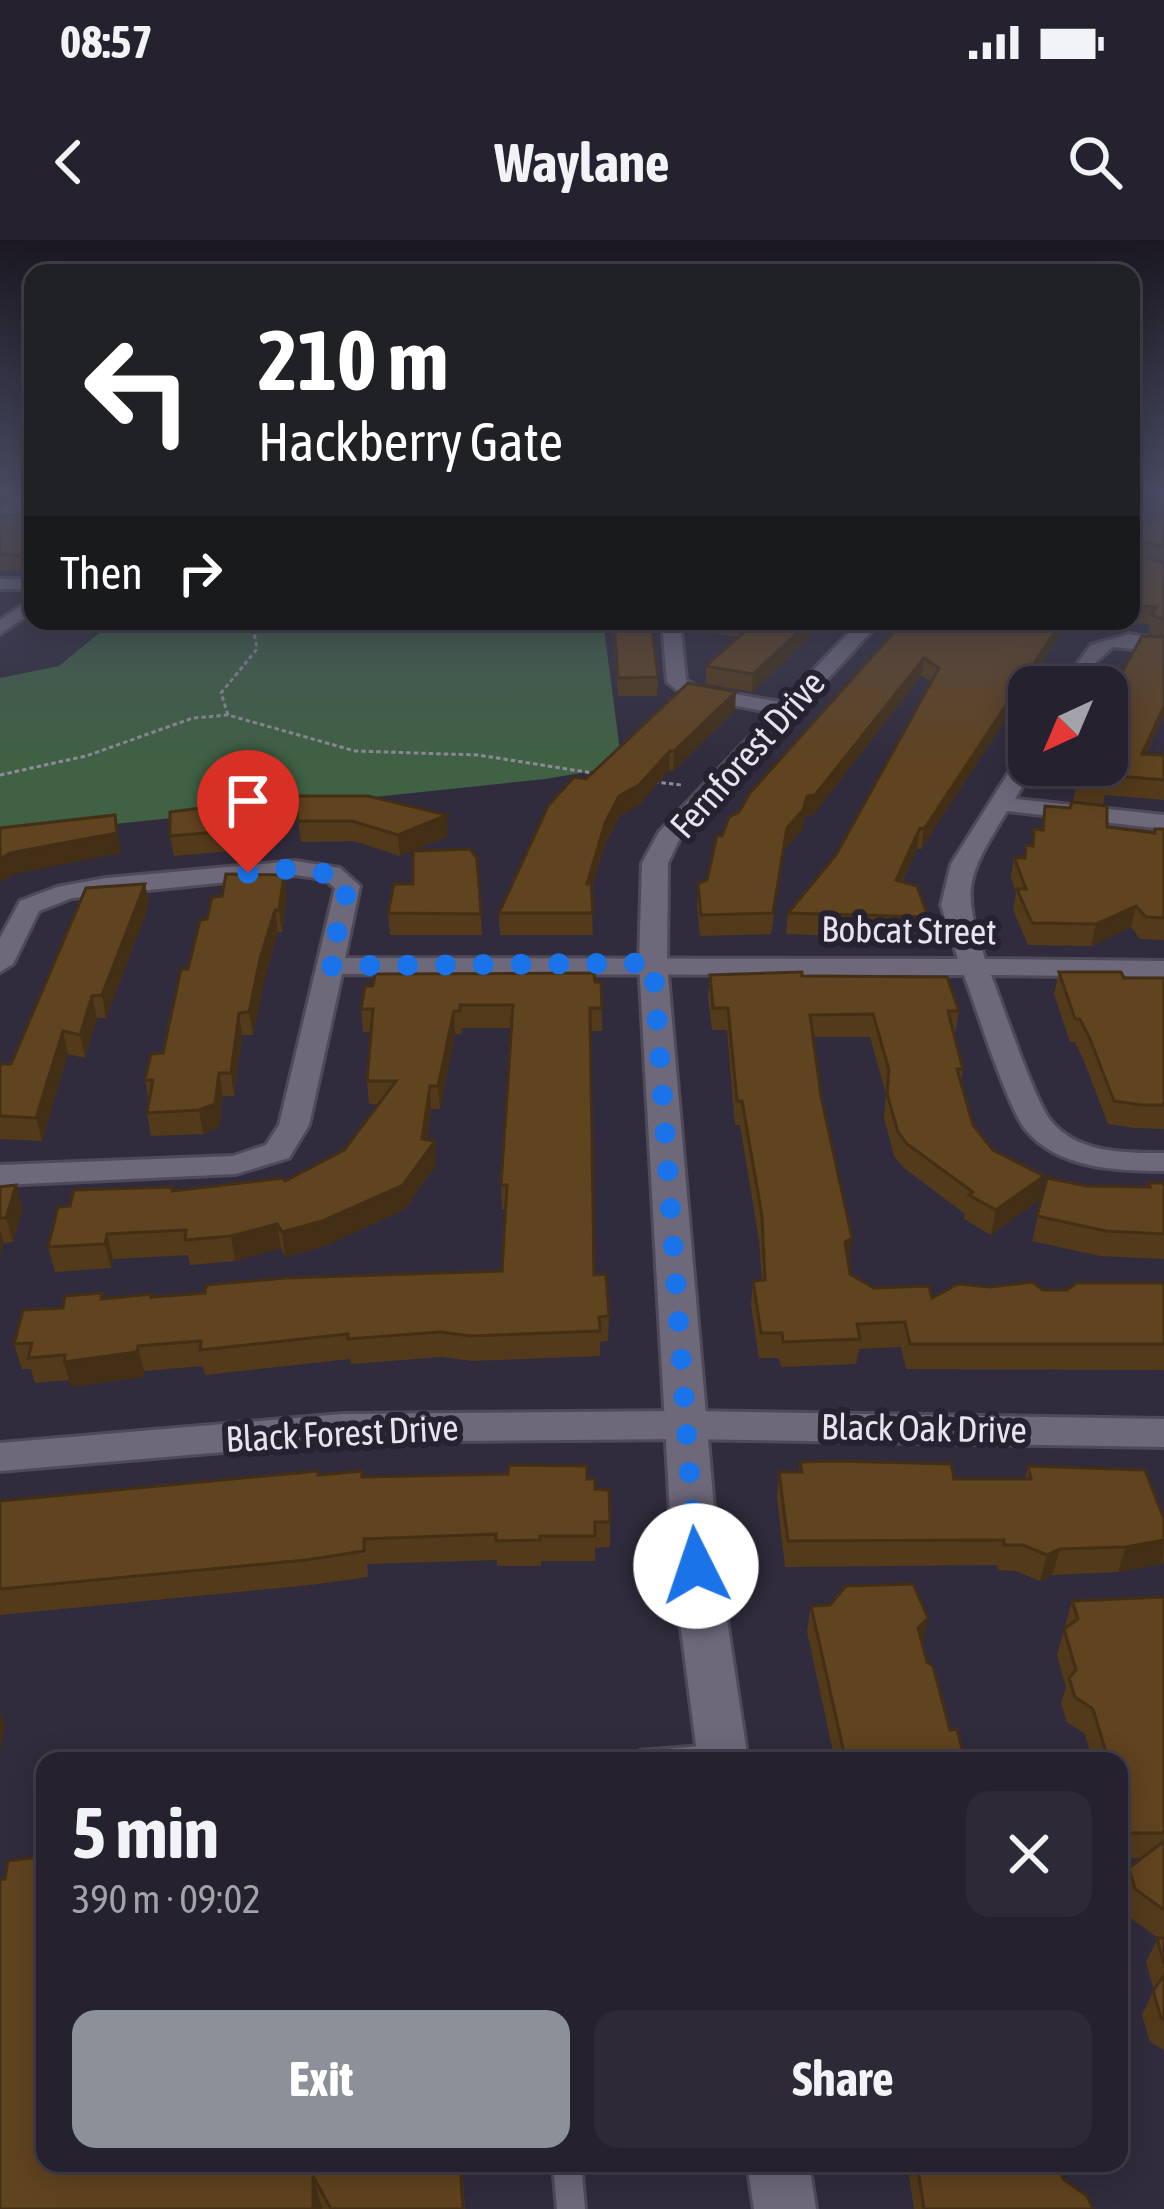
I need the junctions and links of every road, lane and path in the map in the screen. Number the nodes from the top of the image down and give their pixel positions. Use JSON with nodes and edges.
{"nodes":[{"id":1,"x":24,"y":610,"type":"edge"},
{"id":2,"x":0,"y":629,"type":"edge"},
{"id":3,"x":254,"y":630,"type":"edge"},
{"id":4,"x":672,"y":630,"type":"edge"},
{"id":5,"x":862,"y":630,"type":"edge"},
{"id":6,"x":1164,"y":646,"type":"edge"},
{"id":7,"x":1082,"y":666,"type":"edge"},
{"id":8,"x":785,"y":709,"type":"junction"},
{"id":9,"x":228,"y":715,"type":"junction"},
{"id":10,"x":0,"y":775,"type":"edge"},
{"id":11,"x":619,"y":777,"type":"edge"},
{"id":12,"x":642,"y":780,"type":"edge"},
{"id":13,"x":1013,"y":786,"type":"edge"},
{"id":14,"x":711,"y":789,"type":"junction"},
{"id":15,"x":1002,"y":804,"type":"junction"},
{"id":16,"x":1164,"y":822,"type":"edge"},
{"id":17,"x":653,"y":963,"type":"junction"},
{"id":18,"x":0,"y":964,"type":"edge"},
{"id":19,"x":329,"y":966,"type":"junction"},
{"id":20,"x":974,"y":967,"type":"junction"},
{"id":21,"x":1164,"y":969,"type":"edge"},
{"id":22,"x":1164,"y":1162,"type":"edge"},
{"id":23,"x":0,"y":1175,"type":"edge"},
{"id":24,"x":685,"y":1425,"type":"junction"},
{"id":25,"x":1164,"y":1433,"type":"edge"},
{"id":26,"x":0,"y":1457,"type":"edge"},
{"id":27,"x":722,"y":1752,"type":"edge"},
{"id":28,"x":568,"y":2172,"type":"edge"},
{"id":29,"x":779,"y":2172,"type":"edge"},
{"id":30,"x":571,"y":2209,"type":"edge"},
{"id":31,"x":784,"y":2209,"type":"edge"}],
"edges":[{"from":1,"to":2,"type":"street"},
{"from":3,"to":9,"type":"path"},
{"from":4,"to":8,"type":"street"},
{"from":5,"to":8,"type":"street","name":"Fernforest Drive"},
{"from":6,"to":7,"type":"street"},
{"from":8,"to":14,"type":"street","name":"Fernforest Drive"},
{"from":9,"to":10,"type":"path"},
{"from":9,"to":11,"type":"path"},
{"from":12,"to":14,"type":"path"},
{"from":13,"to":15,"type":"street"},
{"from":14,"to":17,"type":"street","name":"Fernforest Drive"},
{"from":15,"to":16,"type":"street"},
{"from":15,"to":20,"type":"street"},
{"from":17,"to":19,"type":"street","name":"Bobcat Street"},
{"from":17,"to":20,"type":"street","name":"Bobcat Street"},
{"from":17,"to":24,"type":"street","name":"Fernforest Drive"},
{"from":18,"to":19,"type":"street"},
{"from":19,"to":23,"type":"street"},
{"from":20,"to":21,"type":"street","name":"Bobcat Street"},
{"from":20,"to":22,"type":"street"},
{"from":24,"to":25,"type":"street","name":"Black Oak Drive"},
{"from":24,"to":26,"type":"street","name":"Black Forest Drive"},
{"from":24,"to":27,"type":"street","name":"Fernforest Drive"},
{"from":28,"to":30,"type":"lane"},
{"from":29,"to":31,"type":"street"}]}
